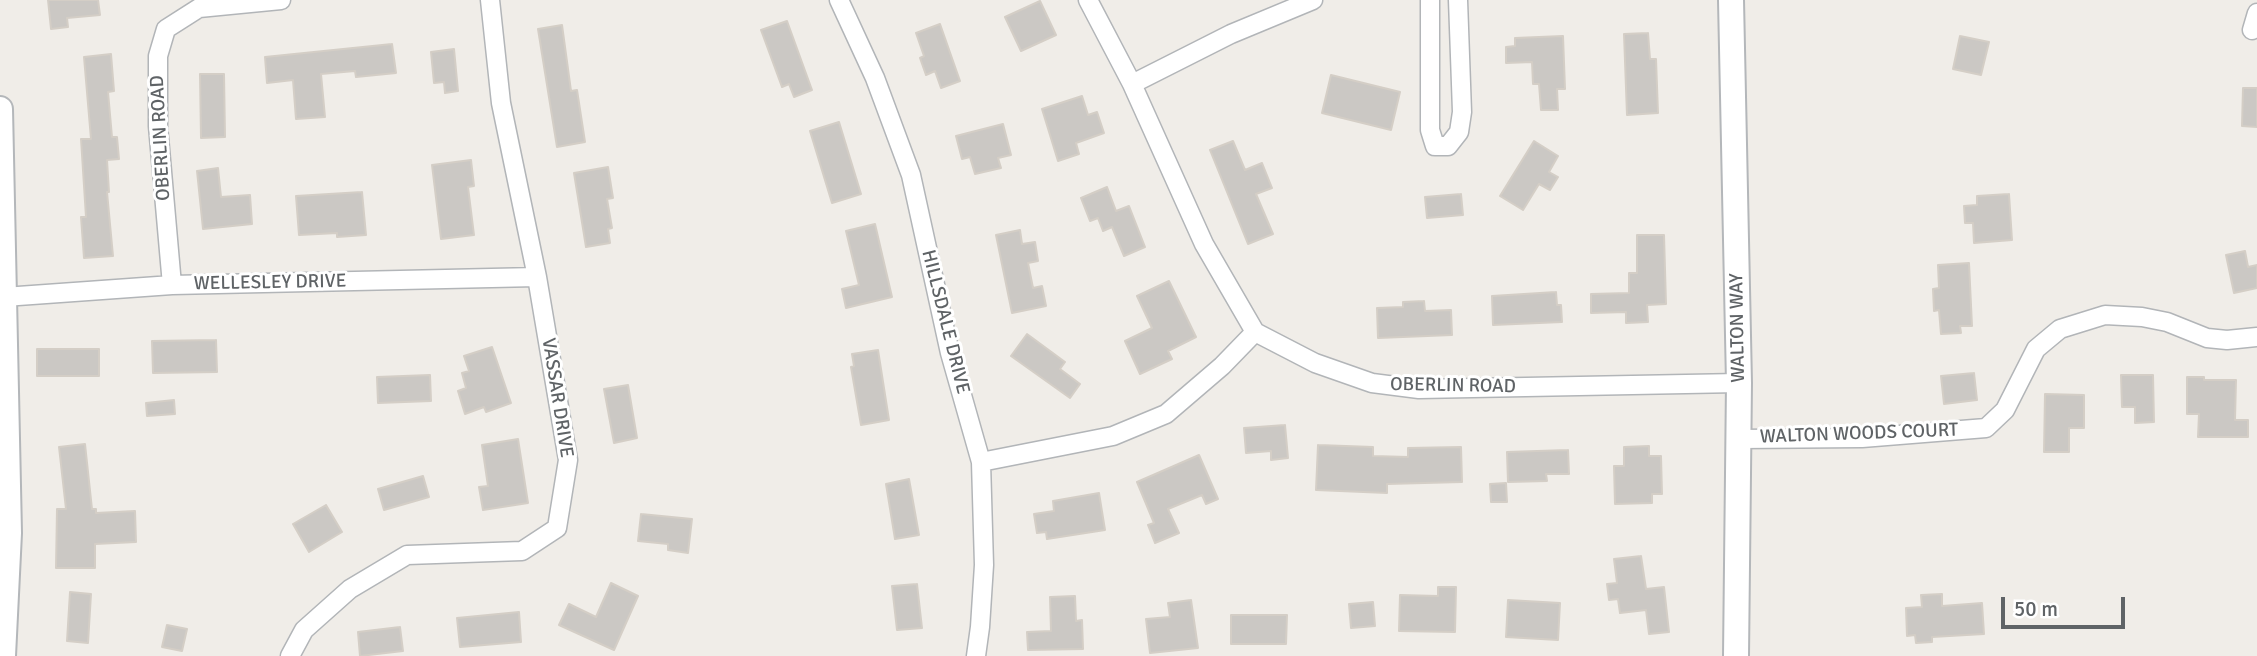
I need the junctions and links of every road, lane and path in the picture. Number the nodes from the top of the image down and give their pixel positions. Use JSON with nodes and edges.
{"nodes":[{"id":1,"x":281,"y":0,"type":"edge"},
{"id":2,"x":490,"y":0,"type":"edge"},
{"id":3,"x":839,"y":0,"type":"edge"},
{"id":4,"x":1088,"y":0,"type":"edge"},
{"id":5,"x":1313,"y":0,"type":"edge"},
{"id":6,"x":1430,"y":0,"type":"edge"},
{"id":7,"x":1458,"y":0,"type":"edge"},
{"id":8,"x":1731,"y":0,"type":"edge"},
{"id":9,"x":1132,"y":84,"type":"junction"},
{"id":10,"x":0,"y":109,"type":"edge"},
{"id":11,"x":537,"y":277,"type":"junction"},
{"id":12,"x":172,"y":285,"type":"junction"},
{"id":13,"x":4,"y":297,"type":"junction"},
{"id":14,"x":1255,"y":332,"type":"junction"},
{"id":15,"x":2257,"y":337,"type":"edge"},
{"id":16,"x":1740,"y":383,"type":"junction"},
{"id":17,"x":1739,"y":439,"type":"junction"},
{"id":18,"x":981,"y":463,"type":"junction"},
{"id":19,"x":2,"y":630,"type":"edge"},
{"id":20,"x":2,"y":656,"type":"edge"},
{"id":21,"x":290,"y":656,"type":"edge"},
{"id":22,"x":975,"y":656,"type":"edge"},
{"id":23,"x":1736,"y":656,"type":"edge"}],
"edges":[{"from":1,"to":12,"type":"street","name":"OBERLIN ROAD"},
{"from":2,"to":11,"type":"street","name":"VASSAR DRIVE"},
{"from":3,"to":18,"type":"street","name":"HILLSDALE DRIVE"},
{"from":4,"to":9,"type":"street"},
{"from":5,"to":9,"type":"street"},
{"from":6,"to":7,"type":"street"},
{"from":8,"to":16,"type":"main road","name":"WALTON WAY"},
{"from":9,"to":14,"type":"street"},
{"from":10,"to":13,"type":"main road"},
{"from":11,"to":12,"type":"street","name":"WELLESLEY DRIVE"},
{"from":11,"to":21,"type":"street","name":"VASSAR DRIVE"},
{"from":12,"to":13,"type":"street","name":"WELLESLEY DRIVE"},
{"from":13,"to":19,"type":"main road"},
{"from":14,"to":16,"type":"street","name":"OBERLIN ROAD"},
{"from":14,"to":18,"type":"street"},
{"from":15,"to":17,"type":"street","name":"WALTON WOODS COURT"},
{"from":16,"to":17,"type":"main road","name":"WALTON WAY"},
{"from":17,"to":23,"type":"main road","name":"WALTON WAY"},
{"from":18,"to":22,"type":"street","name":"HILLSDALE DRIVE"},
{"from":19,"to":20,"type":"main road"}]}
